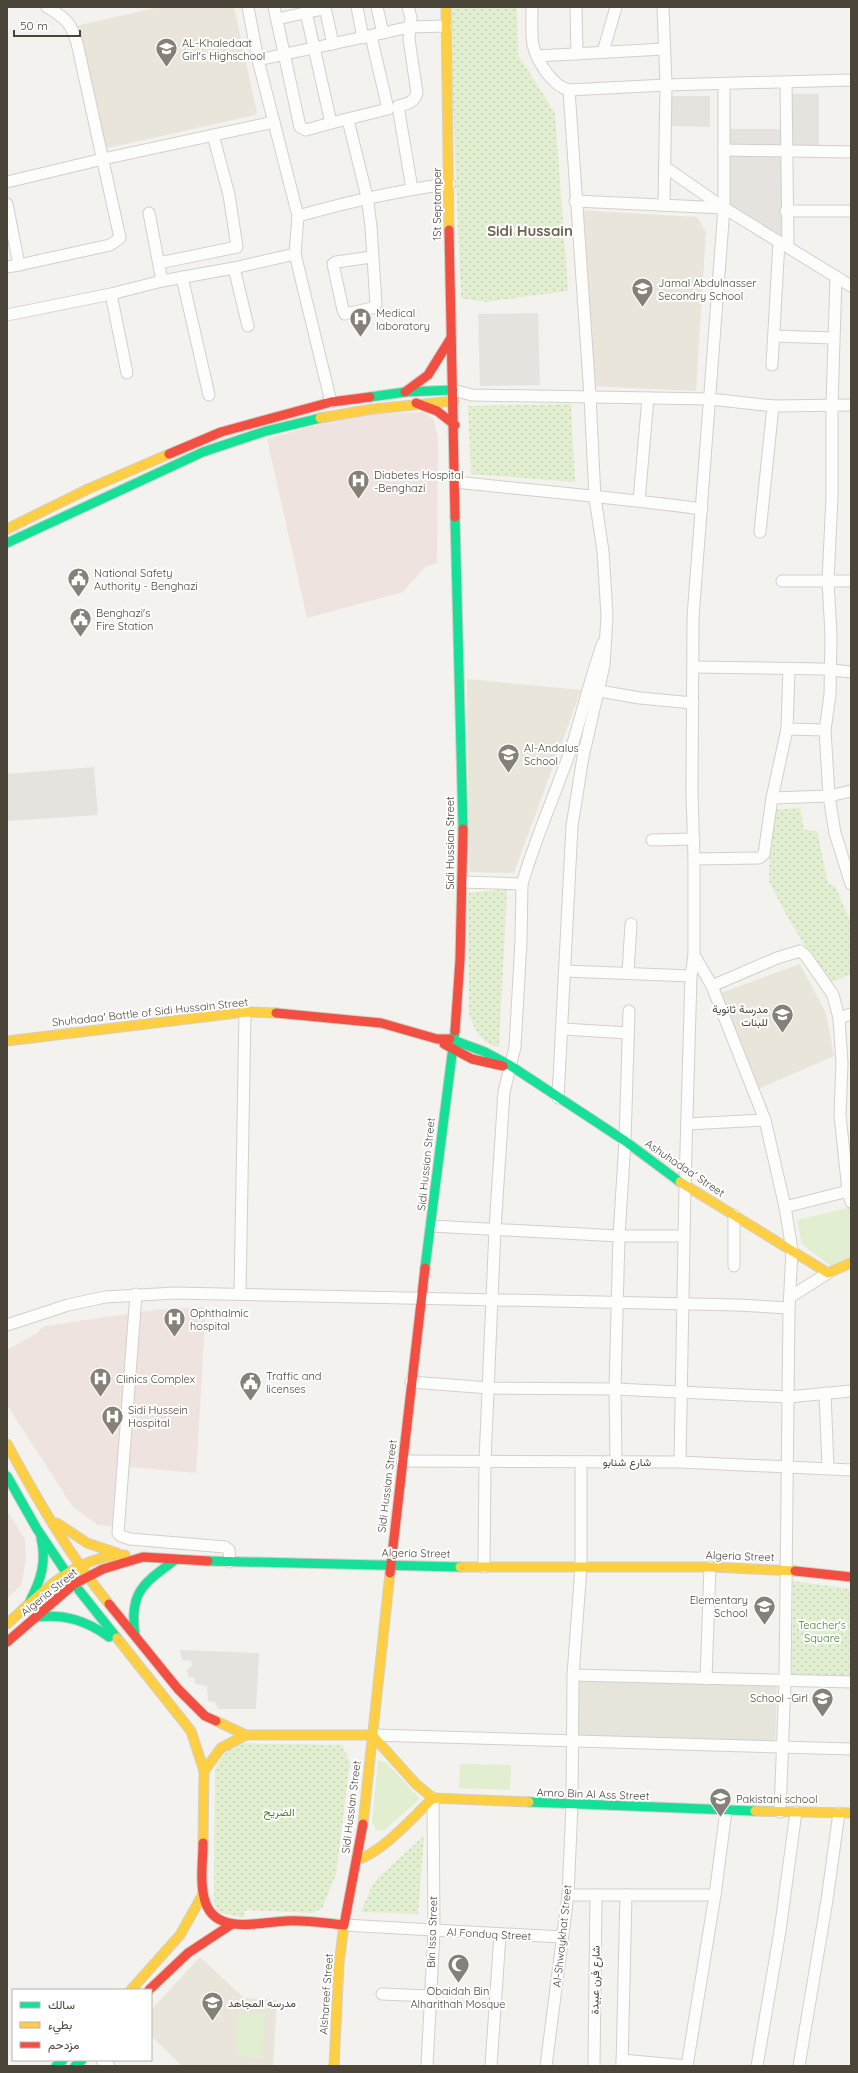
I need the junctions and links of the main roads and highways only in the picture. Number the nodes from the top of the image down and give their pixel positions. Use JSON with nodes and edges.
{"nodes":[{"id":1,"x":446,"y":7,"type":"edge"},
{"id":2,"x":451,"y":338,"type":"junction"},
{"id":3,"x":405,"y":392,"type":"junction"},
{"id":4,"x":453,"y":396,"type":"junction"},
{"id":5,"x":416,"y":403,"type":"junction"},
{"id":6,"x":454,"y":425,"type":"junction"},
{"id":7,"x":7,"y":529,"type":"edge"},
{"id":8,"x":7,"y":542,"type":"edge"},
{"id":9,"x":437,"y":1039,"type":"junction"},
{"id":10,"x":454,"y":1039,"type":"junction"},
{"id":11,"x":7,"y":1041,"type":"edge"},
{"id":12,"x":452,"y":1050,"type":"junction"},
{"id":13,"x":511,"y":1066,"type":"junction"},
{"id":14,"x":851,"y":1263,"type":"edge"},
{"id":15,"x":7,"y":1444,"type":"edge"},
{"id":16,"x":7,"y":1476,"type":"edge"},
{"id":17,"x":50,"y":1517,"type":"junction"},
{"id":18,"x":37,"y":1529,"type":"junction"},
{"id":19,"x":119,"y":1554,"type":"junction"},
{"id":20,"x":143,"y":1557,"type":"junction"},
{"id":21,"x":175,"y":1560,"type":"junction"},
{"id":22,"x":79,"y":1564,"type":"junction"},
{"id":23,"x":391,"y":1565,"type":"junction"},
{"id":24,"x":67,"y":1573,"type":"junction"},
{"id":25,"x":87,"y":1576,"type":"junction"},
{"id":26,"x":851,"y":1577,"type":"edge"},
{"id":27,"x":74,"y":1584,"type":"junction"},
{"id":28,"x":28,"y":1605,"type":"junction"},
{"id":29,"x":36,"y":1617,"type":"junction"},
{"id":30,"x":7,"y":1624,"type":"edge"},
{"id":31,"x":135,"y":1635,"type":"junction"},
{"id":32,"x":7,"y":1642,"type":"edge"},
{"id":33,"x":126,"y":1651,"type":"junction"},
{"id":34,"x":246,"y":1735,"type":"junction"},
{"id":35,"x":372,"y":1735,"type":"junction"},
{"id":36,"x":204,"y":1771,"type":"junction"},
{"id":37,"x":433,"y":1798,"type":"junction"},
{"id":38,"x":851,"y":1813,"type":"edge"},
{"id":39,"x":357,"y":1860,"type":"junction"},
{"id":40,"x":203,"y":1894,"type":"junction"},
{"id":41,"x":232,"y":1924,"type":"junction"},
{"id":42,"x":344,"y":1925,"type":"junction"},
{"id":43,"x":132,"y":1989,"type":"edge"},
{"id":44,"x":150,"y":1989,"type":"edge"},
{"id":45,"x":334,"y":2066,"type":"edge"}],
"edges":[{"from":1,"to":2,"type":"main road","name":"1St Septamper"},
{"from":2,"to":3,"type":"main road"},
{"from":2,"to":4,"type":"main road","name":"1St Septamper"},
{"from":3,"to":4,"type":"main road"},
{"from":3,"to":7,"type":"main road"},
{"from":4,"to":5,"type":"main road"},
{"from":4,"to":6,"type":"main road","name":"Sidi Hussian Street"},
{"from":5,"to":6,"type":"main road"},
{"from":5,"to":8,"type":"main road"},
{"from":6,"to":10,"type":"main road","name":"Sidi Hussian Street"},
{"from":9,"to":10,"type":"main road","name":"Shuhadaa' Battle of Sidi Hussain Street"},
{"from":9,"to":11,"type":"main road","name":"Shuhadaa' Battle of Sidi Hussain Street"},
{"from":9,"to":12,"type":"main road","name":"Shuhadaa' Battle of Sidi Hussain Street"},
{"from":10,"to":12,"type":"main road","name":"Sidi Hussian Street"},
{"from":10,"to":13,"type":"main road","name":"Shuhadaa' Battle of Sidi Hussain Street"},
{"from":12,"to":13,"type":"main road","name":"Shuhadaa' Battle of Sidi Hussain Street"},
{"from":12,"to":23,"type":"main road","name":"Sidi Hussian Street"},
{"from":13,"to":14,"type":"main road","name":"Ashuhadaa' Street"},
{"from":15,"to":17,"type":"main road"},
{"from":16,"to":18,"type":"main road"},
{"from":17,"to":19,"type":"main road"},
{"from":17,"to":22,"type":"main road"},
{"from":18,"to":24,"type":"main road"},
{"from":18,"to":28,"type":"main road"},
{"from":19,"to":20,"type":"main road"},
{"from":19,"to":22,"type":"main road"},
{"from":20,"to":21,"type":"main road","name":"Algeria Street"},
{"from":20,"to":25,"type":"main road","name":"Algeria Street"},
{"from":21,"to":23,"type":"main road","name":"Algeria Street"},
{"from":21,"to":31,"type":"main road"},
{"from":22,"to":24,"type":"main road"},
{"from":22,"to":25,"type":"main road"},
{"from":23,"to":26,"type":"main road","name":"Algeria Street"},
{"from":23,"to":35,"type":"main road","name":"Sidi Hussian Street"},
{"from":24,"to":27,"type":"main road"},
{"from":24,"to":28,"type":"main road"},
{"from":25,"to":27,"type":"main road","name":"Algeria Street"},
{"from":25,"to":31,"type":"main road"},
{"from":27,"to":29,"type":"main road","name":"Algeria Street"},
{"from":27,"to":33,"type":"main road"},
{"from":28,"to":30,"type":"main road"},
{"from":29,"to":32,"type":"main road","name":"Algeria Street"},
{"from":29,"to":33,"type":"main road"},
{"from":31,"to":34,"type":"main road"},
{"from":33,"to":36,"type":"main road"},
{"from":34,"to":35,"type":"main road"},
{"from":34,"to":36,"type":"main road"},
{"from":35,"to":37,"type":"main road"},
{"from":35,"to":39,"type":"main road","name":"Sidi Hussian Street"},
{"from":36,"to":40,"type":"main road"},
{"from":37,"to":38,"type":"main road","name":"Amro Bin Al Ass Street"},
{"from":37,"to":39,"type":"main road"},
{"from":39,"to":42,"type":"main road","name":"Sidi Hussian Street"},
{"from":40,"to":41,"type":"main road"},
{"from":40,"to":43,"type":"main road"},
{"from":41,"to":42,"type":"main road"},
{"from":41,"to":44,"type":"main road"},
{"from":42,"to":45,"type":"main road","name":"Alshareef Street"}]}
